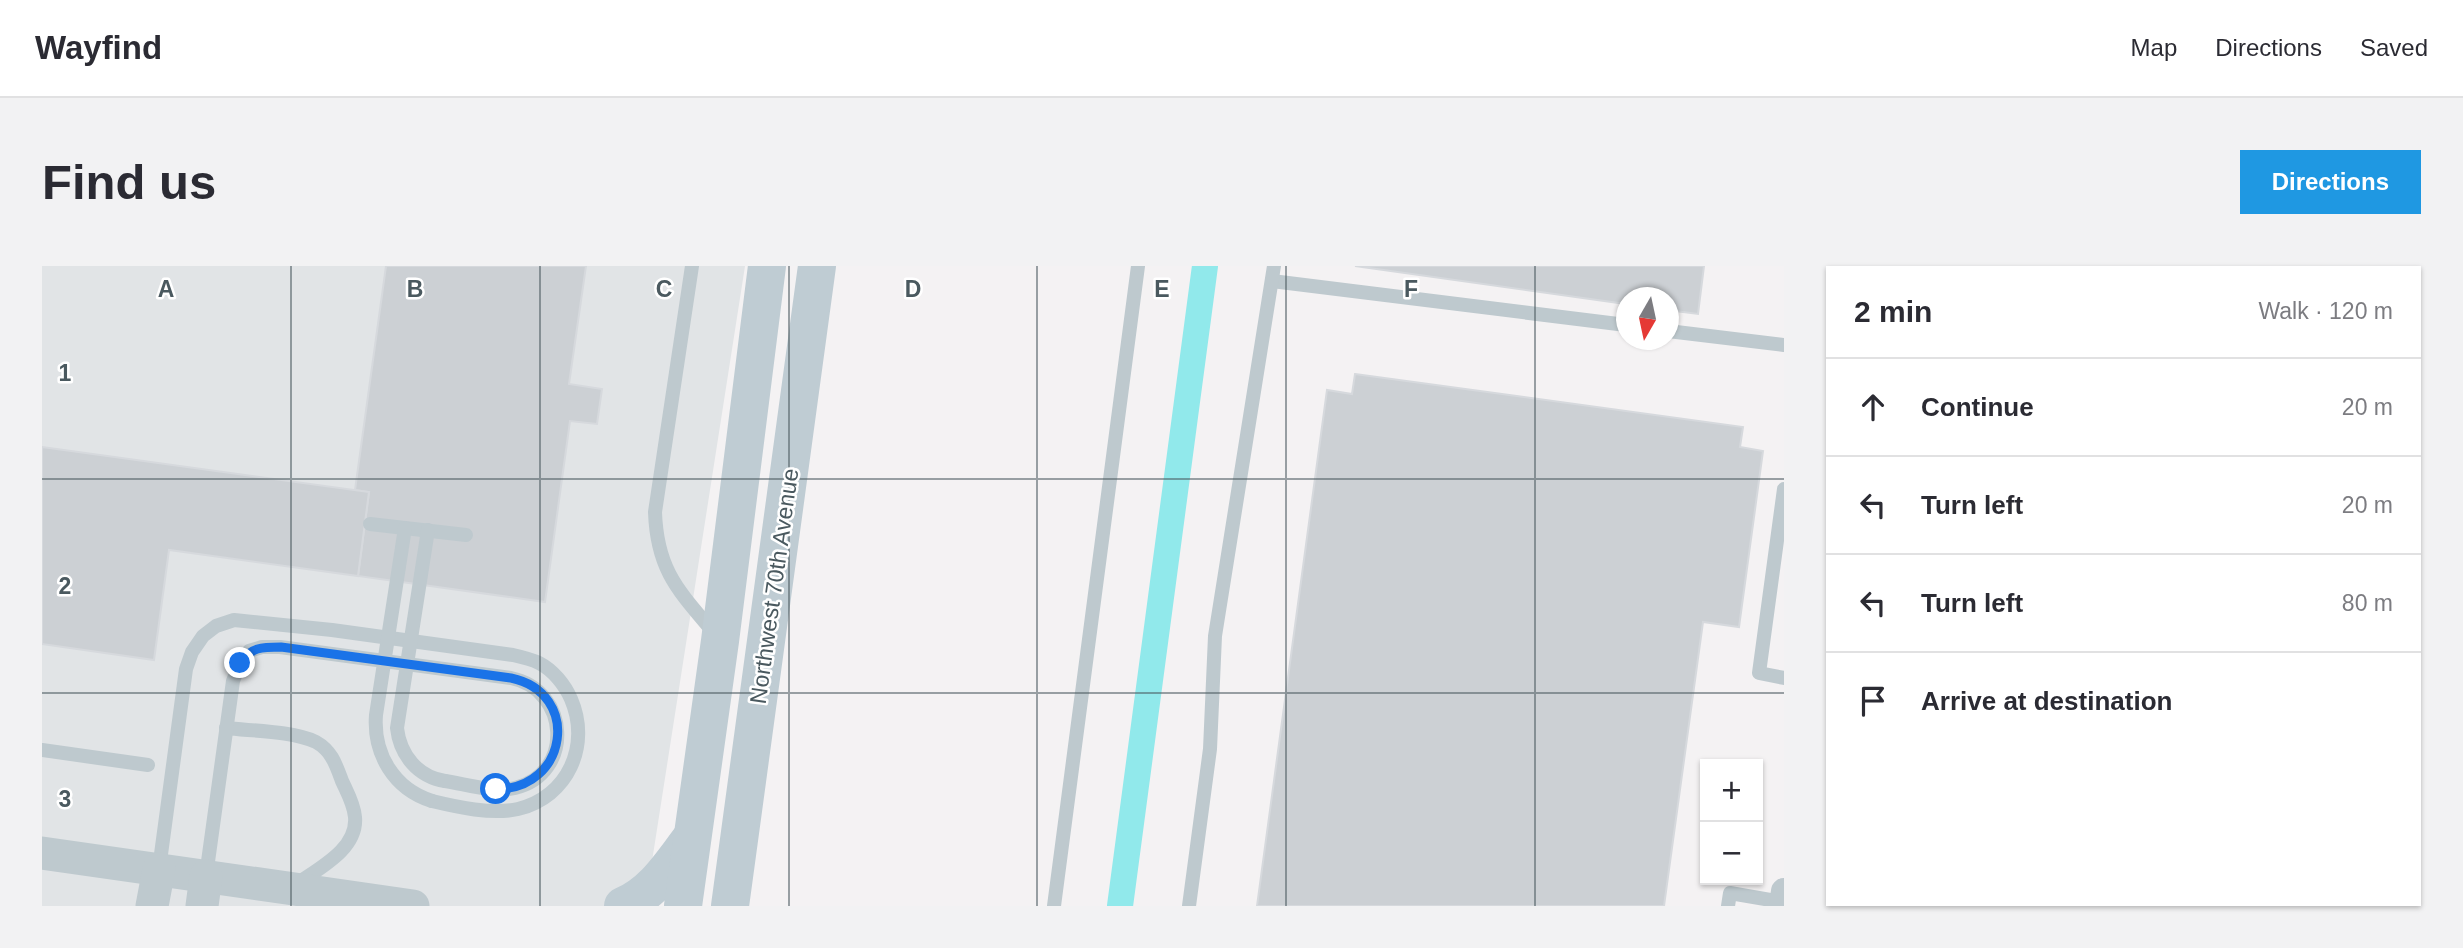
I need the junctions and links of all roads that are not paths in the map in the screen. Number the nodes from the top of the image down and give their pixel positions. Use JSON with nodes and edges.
{"nodes":[{"id":1,"x":692,"y":266,"type":"edge"},
{"id":2,"x":767,"y":266,"type":"edge"},
{"id":3,"x":817,"y":266,"type":"edge"},
{"id":4,"x":1138,"y":266,"type":"edge"},
{"id":5,"x":1273,"y":274,"type":"edge"},
{"id":6,"x":1616,"y":324,"type":"edge"},
{"id":7,"x":1679,"y":332,"type":"edge"},
{"id":8,"x":1784,"y":345,"type":"edge"},
{"id":9,"x":1784,"y":489,"type":"edge"},
{"id":10,"x":370,"y":524,"type":"dead end"},
{"id":11,"x":405,"y":528,"type":"junction"},
{"id":12,"x":428,"y":530,"type":"junction"},
{"id":13,"x":466,"y":535,"type":"dead end"},
{"id":14,"x":720,"y":640,"type":"junction"},
{"id":15,"x":1784,"y":678,"type":"edge"},
{"id":16,"x":226,"y":727,"type":"junction"},
{"id":17,"x":42,"y":750,"type":"edge"},
{"id":18,"x":148,"y":765,"type":"dead end"},
{"id":19,"x":693,"y":835,"type":"junction"},
{"id":20,"x":42,"y":853,"type":"edge"},
{"id":21,"x":159,"y":869,"type":"junction"},
{"id":22,"x":291,"y":888,"type":"junction"},
{"id":23,"x":204,"y":891,"type":"edge"},
{"id":24,"x":1729,"y":899,"type":"edge"},
{"id":25,"x":1783,"y":900,"type":"edge"},
{"id":26,"x":152,"y":906,"type":"edge"},
{"id":27,"x":413,"y":906,"type":"edge"},
{"id":28,"x":623,"y":906,"type":"edge"},
{"id":29,"x":683,"y":906,"type":"edge"},
{"id":30,"x":730,"y":906,"type":"edge"},
{"id":31,"x":1054,"y":906,"type":"edge"},
{"id":32,"x":1189,"y":906,"type":"edge"}],
"edges":[{"from":1,"to":14,"type":"lane"},
{"from":2,"to":14,"type":"main road","name":"Northwest 70th Avenue"},
{"from":3,"to":30,"type":"main road","name":"Northwest 70th Avenue"},
{"from":4,"to":31,"type":"lane"},
{"from":5,"to":6,"type":"lane"},
{"from":5,"to":32,"type":"lane"},
{"from":7,"to":8,"type":"lane"},
{"from":9,"to":15,"type":"lane"},
{"from":10,"to":11,"type":"lane"},
{"from":11,"to":12,"type":"lane"},
{"from":11,"to":21,"type":"lane","bridge":true},
{"from":12,"to":13,"type":"lane"},
{"from":12,"to":16,"type":"lane","bridge":true},
{"from":14,"to":19,"type":"main road","name":"Northwest 70th Avenue"},
{"from":16,"to":22,"type":"lane"},
{"from":16,"to":23,"type":"lane"},
{"from":17,"to":18,"type":"lane"},
{"from":19,"to":28,"type":"main road"},
{"from":19,"to":29,"type":"main road","name":"Northwest 70th Avenue"},
{"from":20,"to":21,"type":"street"},
{"from":21,"to":23,"type":"street"},
{"from":21,"to":26,"type":"street"},
{"from":22,"to":23,"type":"street"},
{"from":22,"to":27,"type":"street"},
{"from":24,"to":25,"type":"lane"}]}
